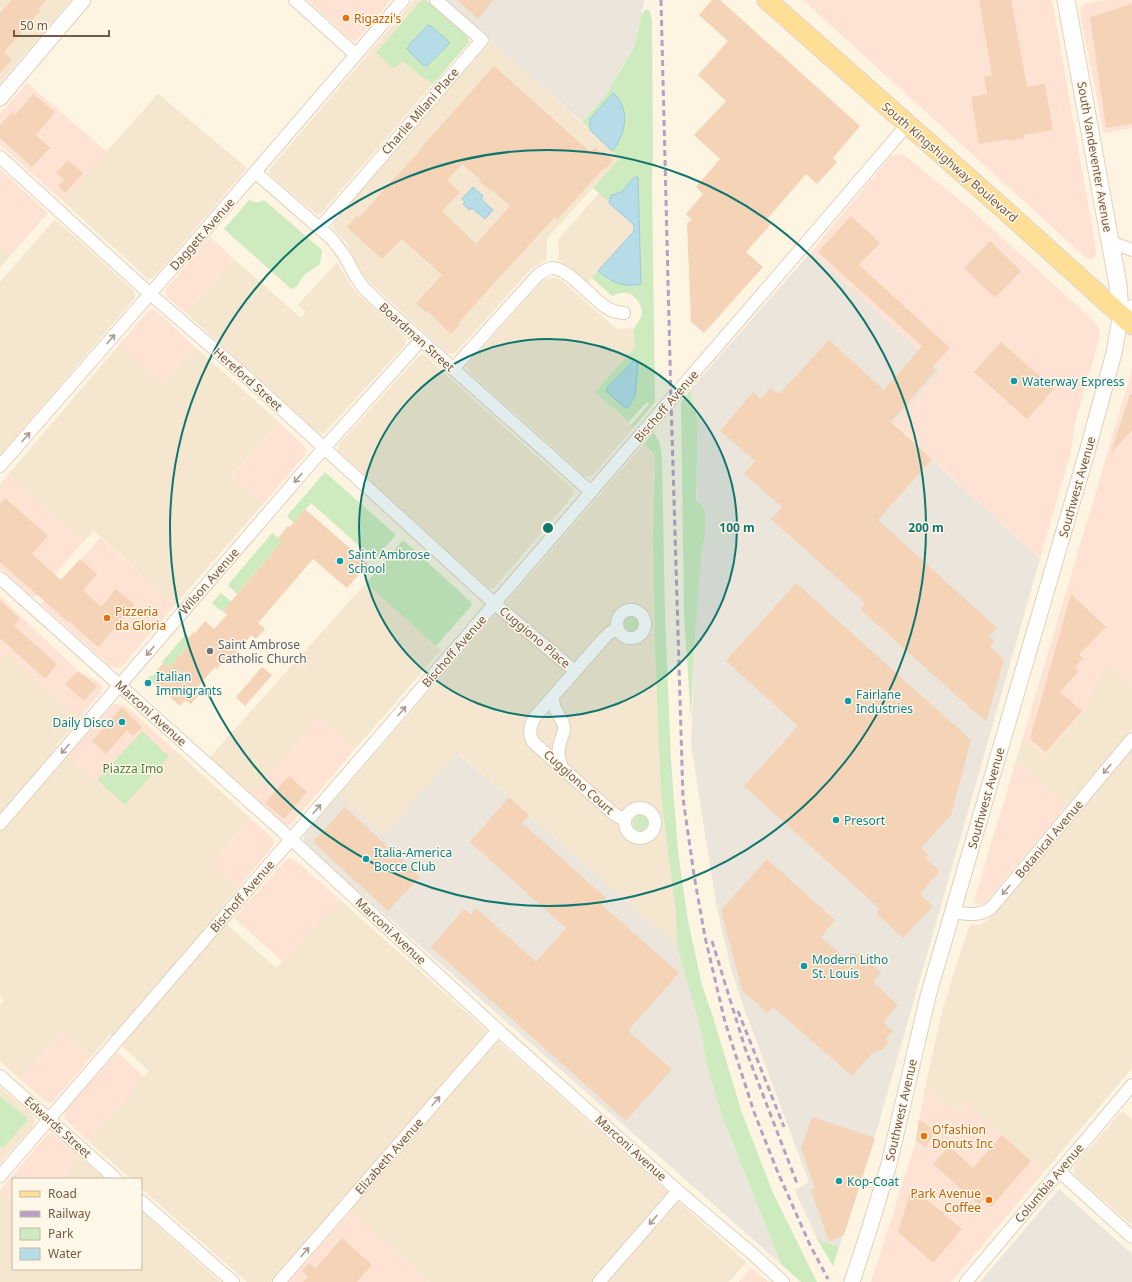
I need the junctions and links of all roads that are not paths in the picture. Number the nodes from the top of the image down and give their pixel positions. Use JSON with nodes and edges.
{"nodes":[{"id":1,"x":83,"y":0,"type":"edge"},
{"id":2,"x":295,"y":0,"type":"edge"},
{"id":3,"x":402,"y":0,"type":"edge"},
{"id":4,"x":436,"y":0,"type":"edge"},
{"id":5,"x":767,"y":0,"type":"edge"},
{"id":6,"x":1066,"y":0,"type":"edge"},
{"id":7,"x":356,"y":55,"type":"junction"},
{"id":8,"x":0,"y":98,"type":"edge"},
{"id":9,"x":907,"y":125,"type":"junction"},
{"id":10,"x":0,"y":157,"type":"edge"},
{"id":11,"x":255,"y":172,"type":"junction"},
{"id":12,"x":320,"y":228,"type":"junction"},
{"id":13,"x":1110,"y":239,"type":"junction"},
{"id":14,"x":1132,"y":250,"type":"edge"},
{"id":15,"x":150,"y":294,"type":"junction"},
{"id":16,"x":624,"y":313,"type":"dead end"},
{"id":17,"x":1128,"y":315,"type":"edge"},
{"id":18,"x":421,"y":340,"type":"junction"},
{"id":19,"x":452,"y":369,"type":"junction"},
{"id":20,"x":324,"y":448,"type":"junction"},
{"id":21,"x":0,"y":466,"type":"edge"},
{"id":22,"x":591,"y":492,"type":"junction"},
{"id":23,"x":0,"y":578,"type":"edge"},
{"id":24,"x":495,"y":604,"type":"junction"},
{"id":25,"x":618,"y":629,"type":"dead end"},
{"id":26,"x":575,"y":671,"type":"junction"},
{"id":27,"x":120,"y":685,"type":"junction"},
{"id":28,"x":553,"y":696,"type":"junction"},
{"id":29,"x":1132,"y":739,"type":"edge"},
{"id":30,"x":533,"y":742,"type":"joint"},
{"id":31,"x":562,"y":768,"type":"junction"},
{"id":32,"x":625,"y":820,"type":"dead end"},
{"id":33,"x":0,"y":824,"type":"edge"},
{"id":34,"x":291,"y":839,"type":"junction"},
{"id":35,"x":953,"y":912,"type":"junction"},
{"id":36,"x":498,"y":1030,"type":"junction"},
{"id":37,"x":0,"y":1076,"type":"edge"},
{"id":38,"x":1132,"y":1085,"type":"edge"},
{"id":39,"x":49,"y":1119,"type":"junction"},
{"id":40,"x":1060,"y":1171,"type":"junction"},
{"id":41,"x":0,"y":1176,"type":"edge"},
{"id":42,"x":115,"y":1178,"type":"edge"},
{"id":43,"x":678,"y":1191,"type":"junction"},
{"id":44,"x":142,"y":1202,"type":"edge"},
{"id":45,"x":1132,"y":1237,"type":"edge"},
{"id":46,"x":853,"y":1280,"type":"edge"},
{"id":47,"x":233,"y":1282,"type":"edge"},
{"id":48,"x":279,"y":1282,"type":"edge"},
{"id":49,"x":599,"y":1282,"type":"edge"},
{"id":50,"x":783,"y":1282,"type":"edge"},
{"id":51,"x":966,"y":1282,"type":"edge"}],
"edges":[{"from":1,"to":8,"type":"street"},
{"from":2,"to":7,"type":"street"},
{"from":3,"to":7,"type":"street","name":"Daggett Avenue"},
{"from":4,"to":12,"type":"street","name":"Charlie Milani Place"},
{"from":5,"to":9,"type":"main road","name":"South Kingshighway Boulevard"},
{"from":6,"to":13,"type":"main road","name":"South Vandeventer Avenue"},
{"from":7,"to":11,"type":"street","name":"Daggett Avenue"},
{"from":9,"to":17,"type":"main road","name":"South Kingshighway Boulevard"},
{"from":9,"to":22,"type":"street","name":"Bischoff Avenue"},
{"from":10,"to":15,"type":"street","name":"Hereford Street"},
{"from":11,"to":12,"type":"street","name":"Boardman Street"},
{"from":11,"to":15,"type":"street","name":"Daggett Avenue"},
{"from":12,"to":18,"type":"street","name":"Boardman Street"},
{"from":13,"to":14,"type":"street"},
{"from":13,"to":17,"type":"main road","name":"South Vandeventer Avenue"},
{"from":15,"to":20,"type":"street","name":"Hereford Street"},
{"from":21,"to":15,"type":"street","name":"Daggett Avenue","one_way":true},
{"from":16,"to":19,"type":"street"},
{"from":17,"to":35,"type":"street","name":"Southwest Avenue"},
{"from":18,"to":19,"type":"street","name":"Boardman Street"},
{"from":18,"to":20,"type":"street","name":"Wilson Avenue"},
{"from":19,"to":22,"type":"street","name":"Boardman Street"},
{"from":20,"to":24,"type":"street","name":"Hereford Street"},
{"from":20,"to":27,"type":"street","name":"Wilson Avenue","one_way":true},
{"from":22,"to":24,"type":"street","name":"Bischoff Avenue"},
{"from":23,"to":27,"type":"street","name":"Marconi Avenue"},
{"from":24,"to":26,"type":"street","name":"Cuggiono Place"},
{"from":34,"to":24,"type":"street","name":"Bischoff Avenue","one_way":true},
{"from":25,"to":26,"type":"street","name":"Cuggiono Place"},
{"from":26,"to":28,"type":"street","name":"Cuggiono Place"},
{"from":27,"to":33,"type":"street","name":"Wilson Avenue","one_way":true},
{"from":27,"to":34,"type":"street","name":"Marconi Avenue"},
{"from":28,"to":30,"type":"street","name":"Cuggiono Place"},
{"from":28,"to":31,"type":"street"},
{"from":29,"to":35,"type":"street","name":"Botanical Avenue","one_way":true},
{"from":30,"to":31,"type":"street","name":"Cuggiono Court"},
{"from":31,"to":32,"type":"street","name":"Cuggiono Court"},
{"from":34,"to":36,"type":"street","name":"Marconi Avenue"},
{"from":34,"to":39,"type":"street","name":"Bischoff Avenue"},
{"from":35,"to":46,"type":"street","name":"Southwest Avenue"},
{"from":36,"to":43,"type":"street","name":"Marconi Avenue"},
{"from":48,"to":36,"type":"street","name":"Elizabeth Avenue","one_way":true},
{"from":37,"to":39,"type":"street","name":"Edwards Street"},
{"from":38,"to":40,"type":"street","name":"Columbia Avenue"},
{"from":39,"to":41,"type":"street","name":"Bischoff Avenue"},
{"from":39,"to":42,"type":"street","name":"Edwards Street"},
{"from":40,"to":45,"type":"street"},
{"from":40,"to":51,"type":"street","name":"Columbia Avenue"},
{"from":43,"to":49,"type":"street","one_way":true},
{"from":43,"to":50,"type":"street","name":"Marconi Avenue"},
{"from":44,"to":47,"type":"street"}]}
